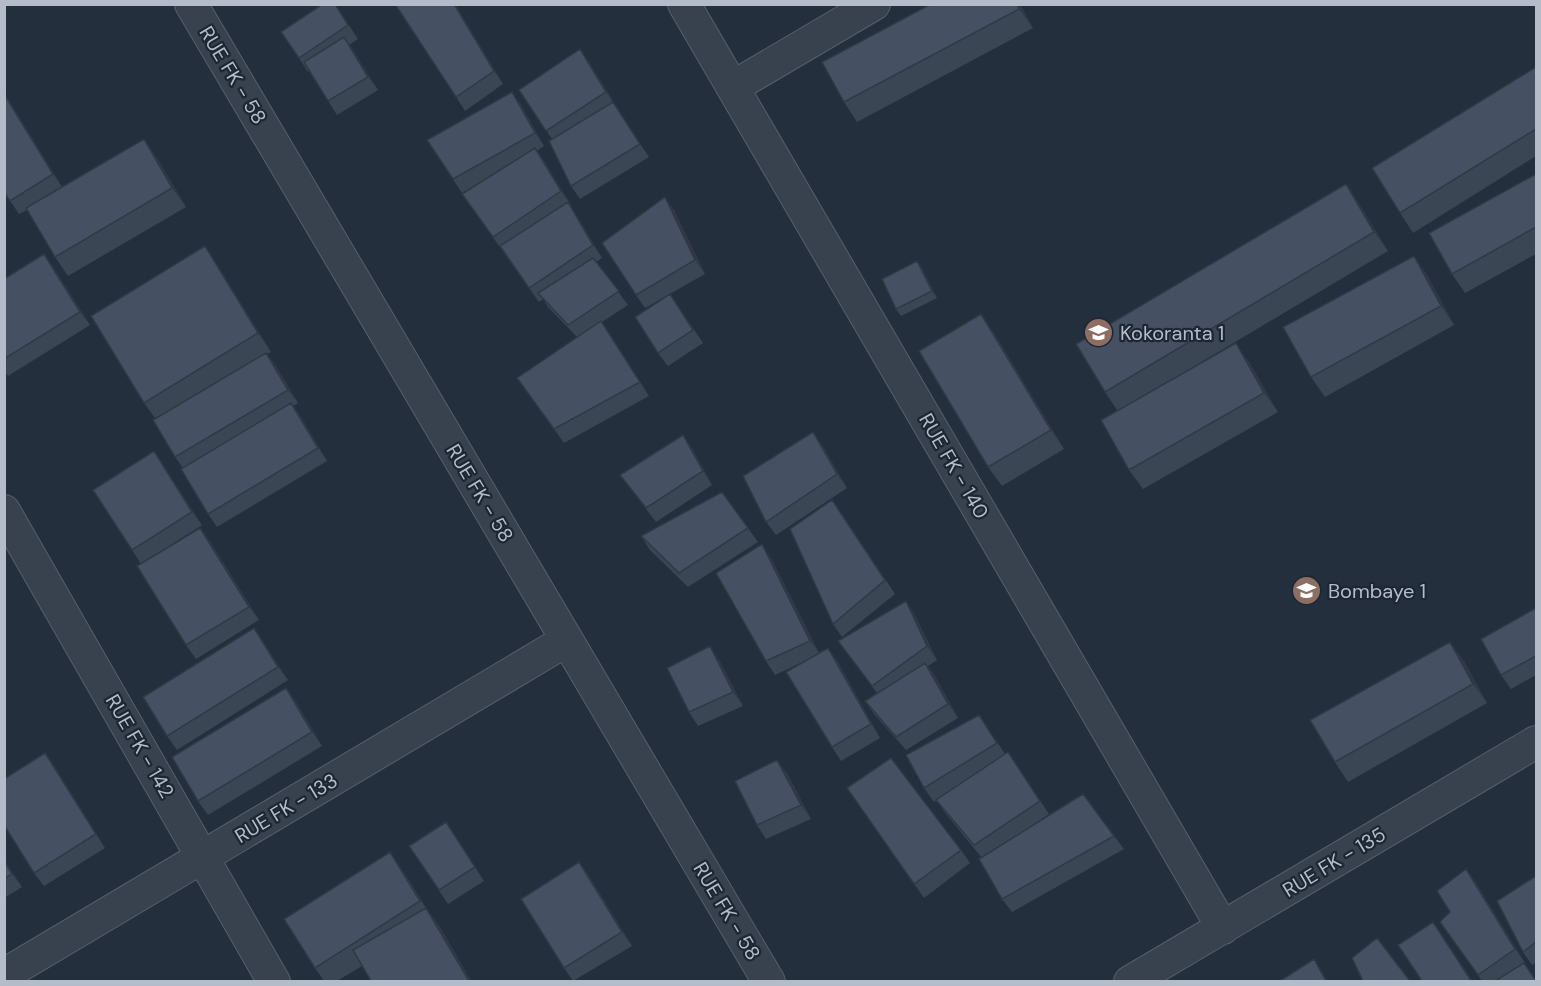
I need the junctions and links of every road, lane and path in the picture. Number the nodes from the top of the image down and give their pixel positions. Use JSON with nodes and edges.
{"nodes":[{"id":1,"x":191,"y":4,"type":"edge"},
{"id":2,"x":684,"y":4,"type":"edge"},
{"id":3,"x":874,"y":4,"type":"edge"},
{"id":4,"x":733,"y":87,"type":"junction"},
{"id":5,"x":4,"y":511,"type":"edge"},
{"id":6,"x":567,"y":640,"type":"junction"},
{"id":7,"x":1536,"y":742,"type":"edge"},
{"id":8,"x":203,"y":857,"type":"junction"},
{"id":9,"x":1223,"y":928,"type":"junction"},
{"id":10,"x":4,"y":975,"type":"edge"},
{"id":11,"x":274,"y":981,"type":"edge"},
{"id":12,"x":769,"y":981,"type":"edge"},
{"id":13,"x":1130,"y":981,"type":"edge"}],
"edges":[{"from":1,"to":6,"type":"street","name":"RUE FK - 58"},
{"from":2,"to":4,"type":"street","name":"RUE FK - 140"},
{"from":3,"to":4,"type":"street"},
{"from":4,"to":9,"type":"street","name":"RUE FK - 140"},
{"from":5,"to":8,"type":"street","name":"RUE FK - 142"},
{"from":6,"to":8,"type":"street","name":"RUE FK - 133"},
{"from":6,"to":12,"type":"street","name":"RUE FK - 58"},
{"from":7,"to":9,"type":"street","name":"RUE FK - 135"},
{"from":8,"to":10,"type":"street","name":"RUE FK - 133"},
{"from":8,"to":11,"type":"street","name":"RUE FK - 142"},
{"from":9,"to":13,"type":"street","name":"RUE FK - 135"}]}
